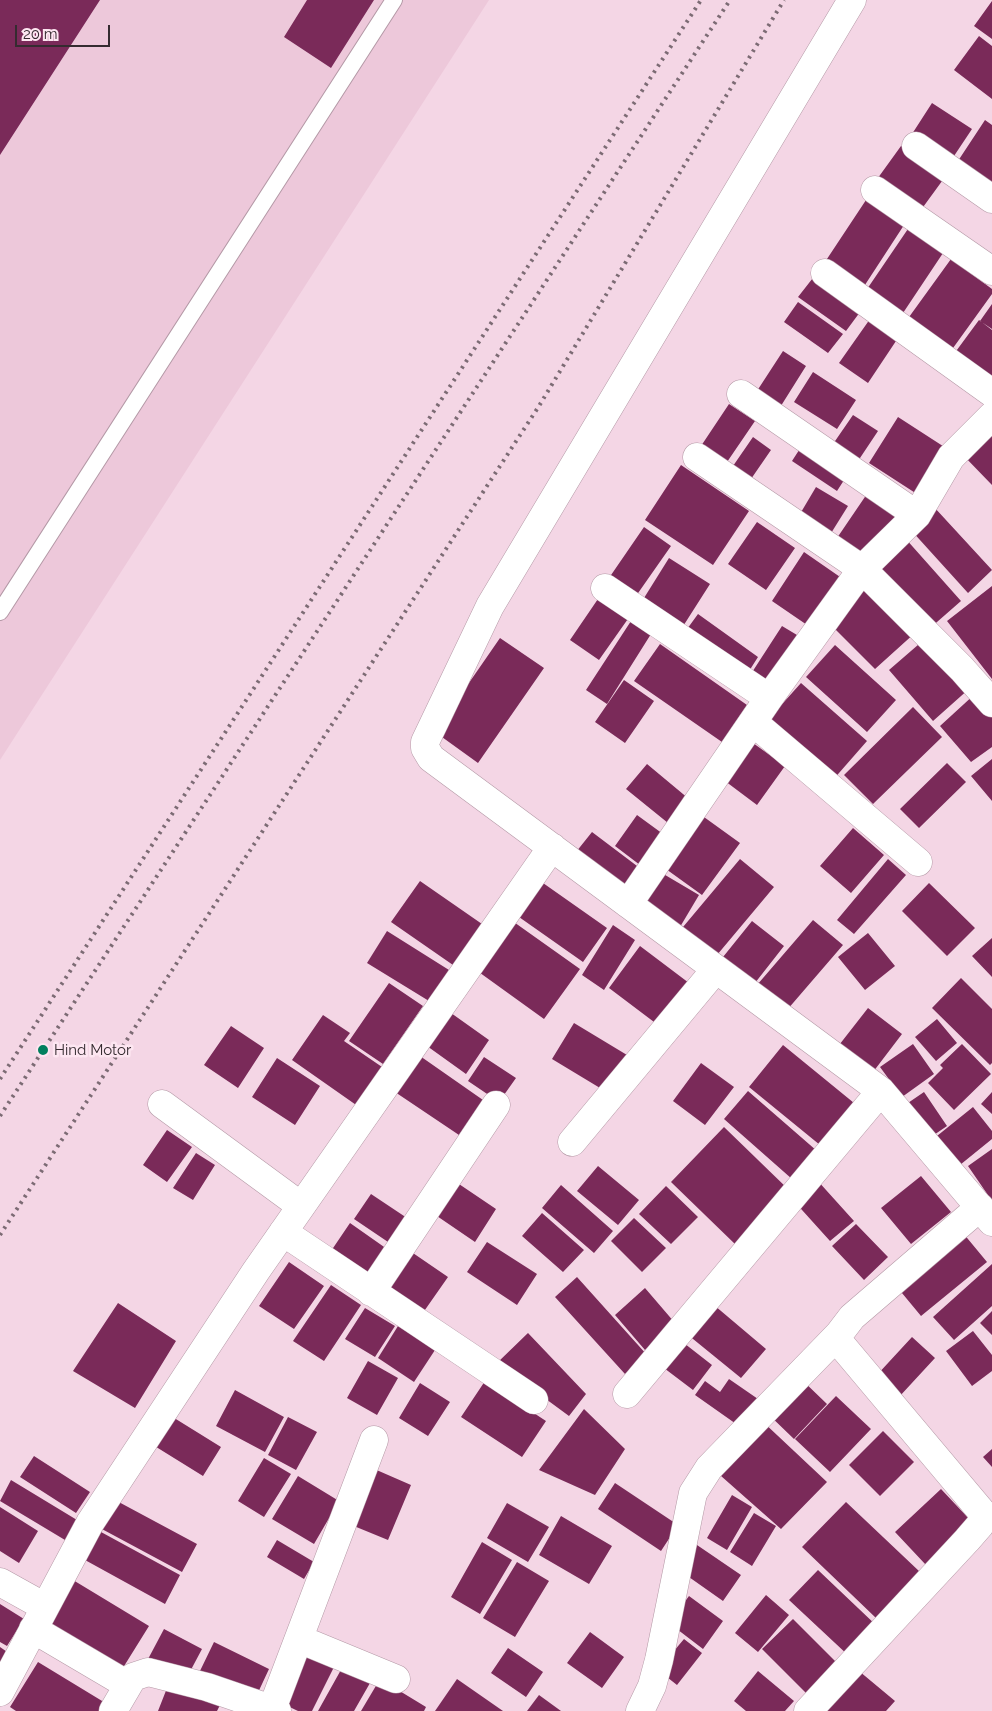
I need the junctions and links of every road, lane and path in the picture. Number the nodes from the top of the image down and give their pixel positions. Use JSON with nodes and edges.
{"nodes":[{"id":1,"x":394,"y":0,"type":"edge"},
{"id":2,"x":852,"y":0,"type":"edge"},
{"id":3,"x":916,"y":146,"type":"dead end"},
{"id":4,"x":875,"y":190,"type":"dead end"},
{"id":5,"x":992,"y":199,"type":"edge"},
{"id":6,"x":992,"y":271,"type":"edge"},
{"id":7,"x":825,"y":274,"type":"dead end"},
{"id":8,"x":992,"y":393,"type":"edge"},
{"id":9,"x":741,"y":394,"type":"dead end"},
{"id":10,"x":992,"y":416,"type":"edge"},
{"id":11,"x":697,"y":457,"type":"dead end"},
{"id":12,"x":917,"y":515,"type":"junction"},
{"id":13,"x":862,"y":569,"type":"junction"},
{"id":14,"x":604,"y":588,"type":"dead end"},
{"id":15,"x":0,"y":612,"type":"edge"},
{"id":16,"x":769,"y":698,"type":"junction"},
{"id":17,"x":992,"y":703,"type":"edge"},
{"id":18,"x":753,"y":722,"type":"junction"},
{"id":19,"x":552,"y":847,"type":"junction"},
{"id":20,"x":918,"y":862,"type":"dead end"},
{"id":21,"x":628,"y":904,"type":"junction"},
{"id":22,"x":716,"y":969,"type":"junction"},
{"id":23,"x":881,"y":1091,"type":"junction"},
{"id":24,"x":162,"y":1104,"type":"dead end"},
{"id":25,"x":496,"y":1105,"type":"dead end"},
{"id":26,"x":572,"y":1142,"type":"dead end"},
{"id":27,"x":301,"y":1206,"type":"junction"},
{"id":28,"x":986,"y":1214,"type":"edge"},
{"id":29,"x":283,"y":1232,"type":"junction"},
{"id":30,"x":371,"y":1292,"type":"junction"},
{"id":31,"x":839,"y":1334,"type":"junction"},
{"id":32,"x":627,"y":1394,"type":"dead end"},
{"id":33,"x":534,"y":1400,"type":"dead end"},
{"id":34,"x":374,"y":1440,"type":"dead end"},
{"id":35,"x":0,"y":1582,"type":"edge"},
{"id":36,"x":39,"y":1618,"type":"junction"},
{"id":37,"x":299,"y":1639,"type":"junction"},
{"id":38,"x":396,"y":1680,"type":"dead end"},
{"id":39,"x":128,"y":1685,"type":"junction"},
{"id":40,"x":0,"y":1692,"type":"edge"},
{"id":41,"x":275,"y":1710,"type":"edge"},
{"id":42,"x":810,"y":1710,"type":"edge"},
{"id":43,"x":113,"y":1711,"type":"edge"},
{"id":44,"x":640,"y":1711,"type":"edge"}],
"edges":[{"from":1,"to":15,"type":"lane"},
{"from":2,"to":19,"type":"street"},
{"from":3,"to":5,"type":"street"},
{"from":4,"to":6,"type":"street"},
{"from":7,"to":8,"type":"street"},
{"from":9,"to":12,"type":"street"},
{"from":10,"to":12,"type":"street"},
{"from":11,"to":13,"type":"street"},
{"from":12,"to":13,"type":"street"},
{"from":13,"to":16,"type":"street"},
{"from":13,"to":17,"type":"street"},
{"from":14,"to":16,"type":"street"},
{"from":16,"to":18,"type":"street"},
{"from":18,"to":20,"type":"street"},
{"from":18,"to":21,"type":"street"},
{"from":19,"to":21,"type":"street"},
{"from":19,"to":27,"type":"street"},
{"from":21,"to":22,"type":"street"},
{"from":22,"to":23,"type":"street"},
{"from":22,"to":26,"type":"street"},
{"from":23,"to":28,"type":"street"},
{"from":23,"to":32,"type":"street"},
{"from":24,"to":27,"type":"street"},
{"from":25,"to":30,"type":"street"},
{"from":27,"to":29,"type":"street"},
{"from":28,"to":31,"type":"street"},
{"from":29,"to":30,"type":"street"},
{"from":29,"to":36,"type":"street"},
{"from":30,"to":33,"type":"street"},
{"from":31,"to":42,"type":"street"},
{"from":31,"to":44,"type":"street"},
{"from":34,"to":37,"type":"street"},
{"from":35,"to":36,"type":"street"},
{"from":36,"to":39,"type":"street"},
{"from":36,"to":40,"type":"street"},
{"from":37,"to":38,"type":"street"},
{"from":37,"to":41,"type":"street"},
{"from":39,"to":41,"type":"street"},
{"from":39,"to":43,"type":"street"}]}
